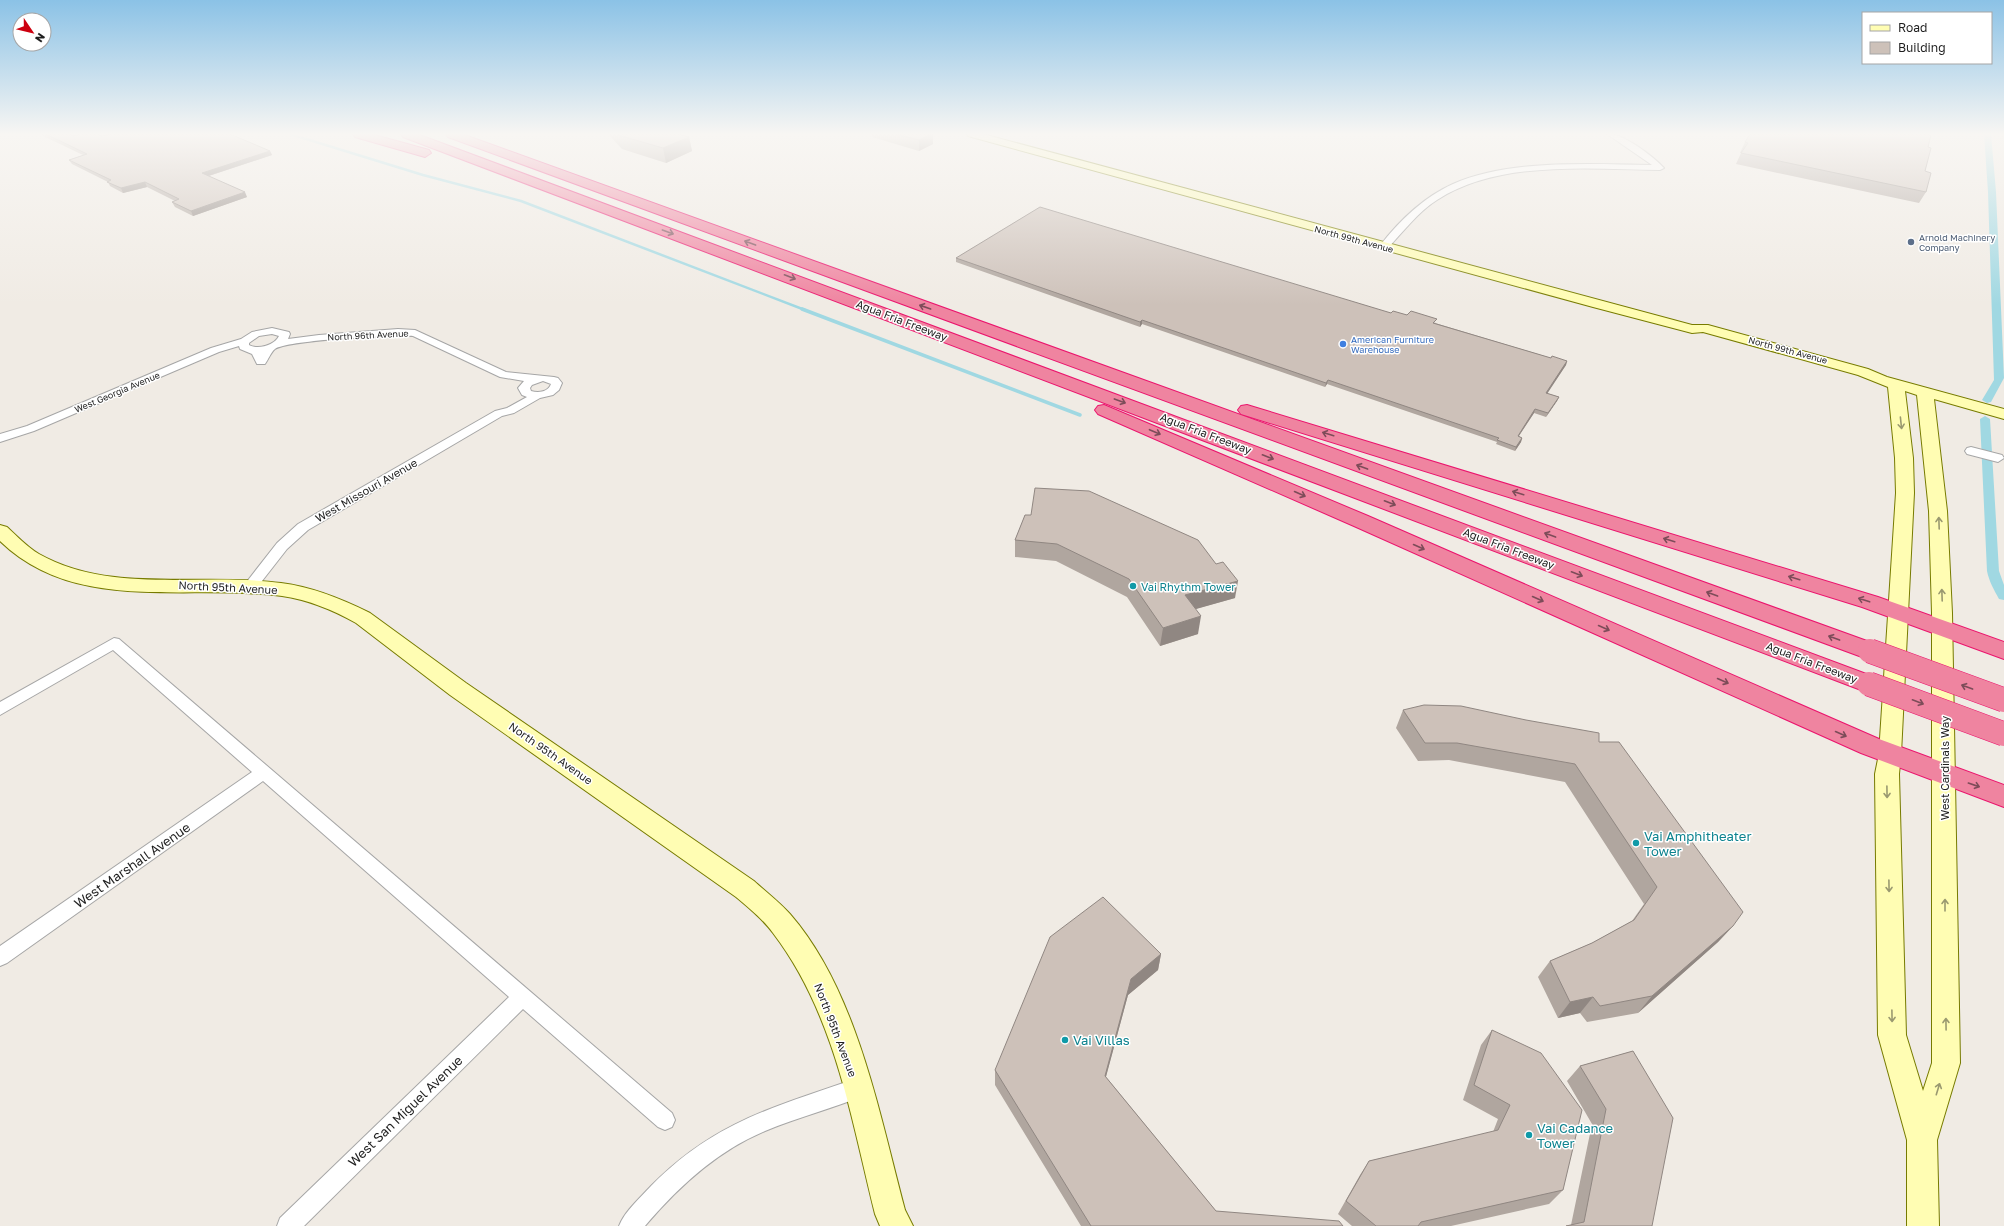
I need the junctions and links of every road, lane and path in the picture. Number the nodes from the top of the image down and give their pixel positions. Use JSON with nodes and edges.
{"nodes":[{"id":1,"x":542,"y":191,"type":"edge"},
{"id":2,"x":558,"y":191,"type":"edge"},
{"id":3,"x":608,"y":191,"type":"edge"},
{"id":4,"x":622,"y":191,"type":"edge"},
{"id":5,"x":1183,"y":191,"type":"edge"},
{"id":6,"x":1449,"y":191,"type":"edge"},
{"id":7,"x":654,"y":208,"type":"junction"},
{"id":8,"x":631,"y":219,"type":"junction"},
{"id":9,"x":1384,"y":247,"type":"junction"},
{"id":10,"x":962,"y":320,"type":"junction"},
{"id":11,"x":282,"y":332,"type":"junction"},
{"id":12,"x":941,"y":335,"type":"junction"},
{"id":13,"x":319,"y":338,"type":"junction"},
{"id":14,"x":274,"y":346,"type":"junction"},
{"id":15,"x":248,"y":347,"type":"junction"},
{"id":16,"x":504,"y":375,"type":"junction"},
{"id":17,"x":537,"y":379,"type":"junction"},
{"id":18,"x":1889,"y":382,"type":"junction"},
{"id":19,"x":525,"y":391,"type":"junction"},
{"id":20,"x":1925,"y":393,"type":"junction"},
{"id":21,"x":538,"y":395,"type":"junction"},
{"id":22,"x":1999,"y":413,"type":"edge"},
{"id":23,"x":499,"y":414,"type":"junction"},
{"id":24,"x":30,"y":429,"type":"junction"},
{"id":25,"x":0,"y":438,"type":"edge"},
{"id":26,"x":0,"y":446,"type":"edge"},
{"id":27,"x":1974,"y":452,"type":"dead end"},
{"id":28,"x":1998,"y":458,"type":"dead end"},
{"id":29,"x":0,"y":531,"type":"edge"},
{"id":30,"x":250,"y":587,"type":"junction"},
{"id":31,"x":1898,"y":612,"type":"junction"},
{"id":32,"x":1943,"y":628,"type":"junction"},
{"id":33,"x":2004,"y":651,"type":"edge"},
{"id":34,"x":2004,"y":700,"type":"edge"},
{"id":35,"x":0,"y":709,"type":"edge"},
{"id":36,"x":2004,"y":734,"type":"edge"},
{"id":37,"x":1890,"y":754,"type":"junction"},
{"id":38,"x":264,"y":772,"type":"junction"},
{"id":39,"x":1944,"y":775,"type":"junction"},
{"id":40,"x":2004,"y":796,"type":"edge"},
{"id":41,"x":0,"y":957,"type":"edge"},
{"id":42,"x":523,"y":996,"type":"junction"},
{"id":43,"x":858,"y":1088,"type":"junction"},
{"id":44,"x":665,"y":1120,"type":"dead end"},
{"id":45,"x":1922,"y":1140,"type":"junction"},
{"id":46,"x":288,"y":1226,"type":"edge"},
{"id":47,"x":630,"y":1226,"type":"edge"},
{"id":48,"x":897,"y":1226,"type":"edge"},
{"id":49,"x":1923,"y":1226,"type":"edge"}],
"edges":[{"from":1,"to":8,"type":"highway"},
{"from":2,"to":8,"type":"highway","name":"Agua Fria Freeway"},
{"from":3,"to":7,"type":"highway","name":"Agua Fria Freeway"},
{"from":4,"to":7,"type":"highway"},
{"from":5,"to":9,"type":"main road","name":"North 99th Avenue"},
{"from":6,"to":9,"type":"street"},
{"from":10,"to":7,"type":"highway","name":"Agua Fria Freeway","one_way":true},
{"from":8,"to":12,"type":"highway","name":"Agua Fria Freeway","one_way":true},
{"from":9,"to":18,"type":"main road","name":"North 99th Avenue"},
{"from":31,"to":10,"type":"highway","one_way":true},
{"from":34,"to":10,"type":"highway","name":"Agua Fria Freeway","one_way":true,"bridge":true},
{"from":11,"to":13,"type":"street","name":"North 96th Avenue"},
{"from":11,"to":14,"type":"street"},
{"from":11,"to":15,"type":"street","name":"North 96th Avenue"},
{"from":12,"to":36,"type":"highway","name":"Agua Fria Freeway","one_way":true,"bridge":true},
{"from":12,"to":37,"type":"highway","one_way":true},
{"from":13,"to":14,"type":"street","name":"North 96th Avenue"},
{"from":13,"to":16,"type":"street","name":"North 96th Avenue"},
{"from":14,"to":15,"type":"street"},
{"from":15,"to":24,"type":"street","name":"West Georgia Avenue"},
{"from":16,"to":17,"type":"street","name":"North 96th Avenue"},
{"from":16,"to":19,"type":"street","name":"North 96th Avenue"},
{"from":17,"to":19,"type":"street","name":"West Missouri Avenue"},
{"from":17,"to":21,"type":"street","name":"North 96th Avenue"},
{"from":18,"to":20,"type":"main road","name":"North 99th Avenue"},
{"from":18,"to":31,"type":"main road","one_way":true},
{"from":19,"to":21,"type":"street","name":"North 96th Avenue"},
{"from":19,"to":23,"type":"street","name":"West Missouri Avenue"},
{"from":20,"to":22,"type":"main road","name":"North 99th Avenue"},
{"from":32,"to":20,"type":"main road","name":"West Cardinals Way","one_way":true},
{"from":21,"to":23,"type":"street","name":"West Missouri Avenue"},
{"from":23,"to":30,"type":"street","name":"West Missouri Avenue"},
{"from":24,"to":25,"type":"street","name":"West Georgia Avenue"},
{"from":24,"to":26,"type":"street","name":"West Georgia Avenue"},
{"from":27,"to":28,"type":"street"},
{"from":29,"to":30,"type":"main road","name":"North 95th Avenue"},
{"from":30,"to":43,"type":"main road","name":"North 95th Avenue"},
{"from":31,"to":32,"type":"highway"},
{"from":31,"to":37,"type":"main road"},
{"from":32,"to":33,"type":"highway"},
{"from":32,"to":39,"type":"main road","name":"West Cardinals Way"},
{"from":35,"to":38,"type":"street"},
{"from":37,"to":39,"type":"highway"},
{"from":37,"to":45,"type":"main road","name":"West Cardinals Way","one_way":true},
{"from":38,"to":41,"type":"street","name":"West Marshall Avenue"},
{"from":38,"to":42,"type":"street"},
{"from":39,"to":40,"type":"highway","one_way":true},
{"from":45,"to":39,"type":"main road","name":"West Cardinals Way","one_way":true},
{"from":42,"to":44,"type":"street"},
{"from":42,"to":46,"type":"street","name":"West San Miguel Avenue"},
{"from":43,"to":47,"type":"street"},
{"from":43,"to":48,"type":"main road","name":"North 95th Avenue"},
{"from":45,"to":49,"type":"main road","name":"West Cardinals Way"}]}
